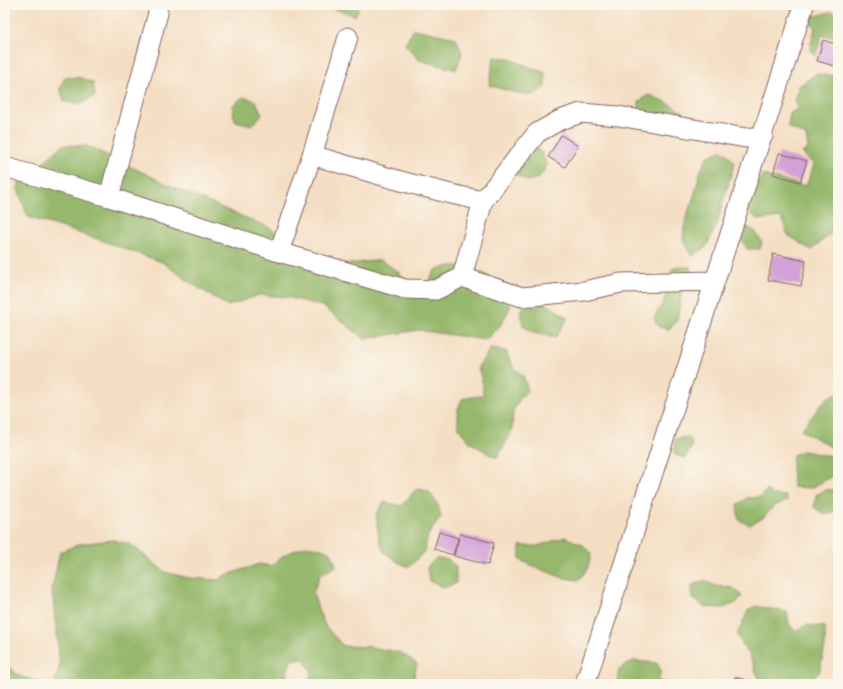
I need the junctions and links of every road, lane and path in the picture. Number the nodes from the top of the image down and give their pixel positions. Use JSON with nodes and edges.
{"nodes":[{"id":1,"x":804,"y":5,"type":"edge"},
{"id":2,"x":158,"y":13,"type":"dead end"},
{"id":3,"x":348,"y":37,"type":"dead end"},
{"id":4,"x":763,"y":136,"type":"junction"},
{"id":5,"x":312,"y":156,"type":"junction"},
{"id":6,"x":5,"y":167,"type":"edge"},
{"id":7,"x":109,"y":197,"type":"junction"},
{"id":8,"x":483,"y":201,"type":"junction"},
{"id":9,"x":279,"y":252,"type":"junction"},
{"id":10,"x":462,"y":277,"type":"junction"},
{"id":11,"x":715,"y":281,"type":"junction"},
{"id":12,"x":586,"y":684,"type":"edge"}],
"edges":[{"from":1,"to":4,"type":"street"},
{"from":2,"to":7,"type":"street"},
{"from":3,"to":5,"type":"street"},
{"from":4,"to":8,"type":"street"},
{"from":4,"to":11,"type":"street"},
{"from":5,"to":8,"type":"street"},
{"from":5,"to":9,"type":"street"},
{"from":6,"to":7,"type":"street"},
{"from":7,"to":9,"type":"street"},
{"from":8,"to":10,"type":"street"},
{"from":9,"to":10,"type":"street"},
{"from":10,"to":11,"type":"street"},
{"from":11,"to":12,"type":"street"}]}
